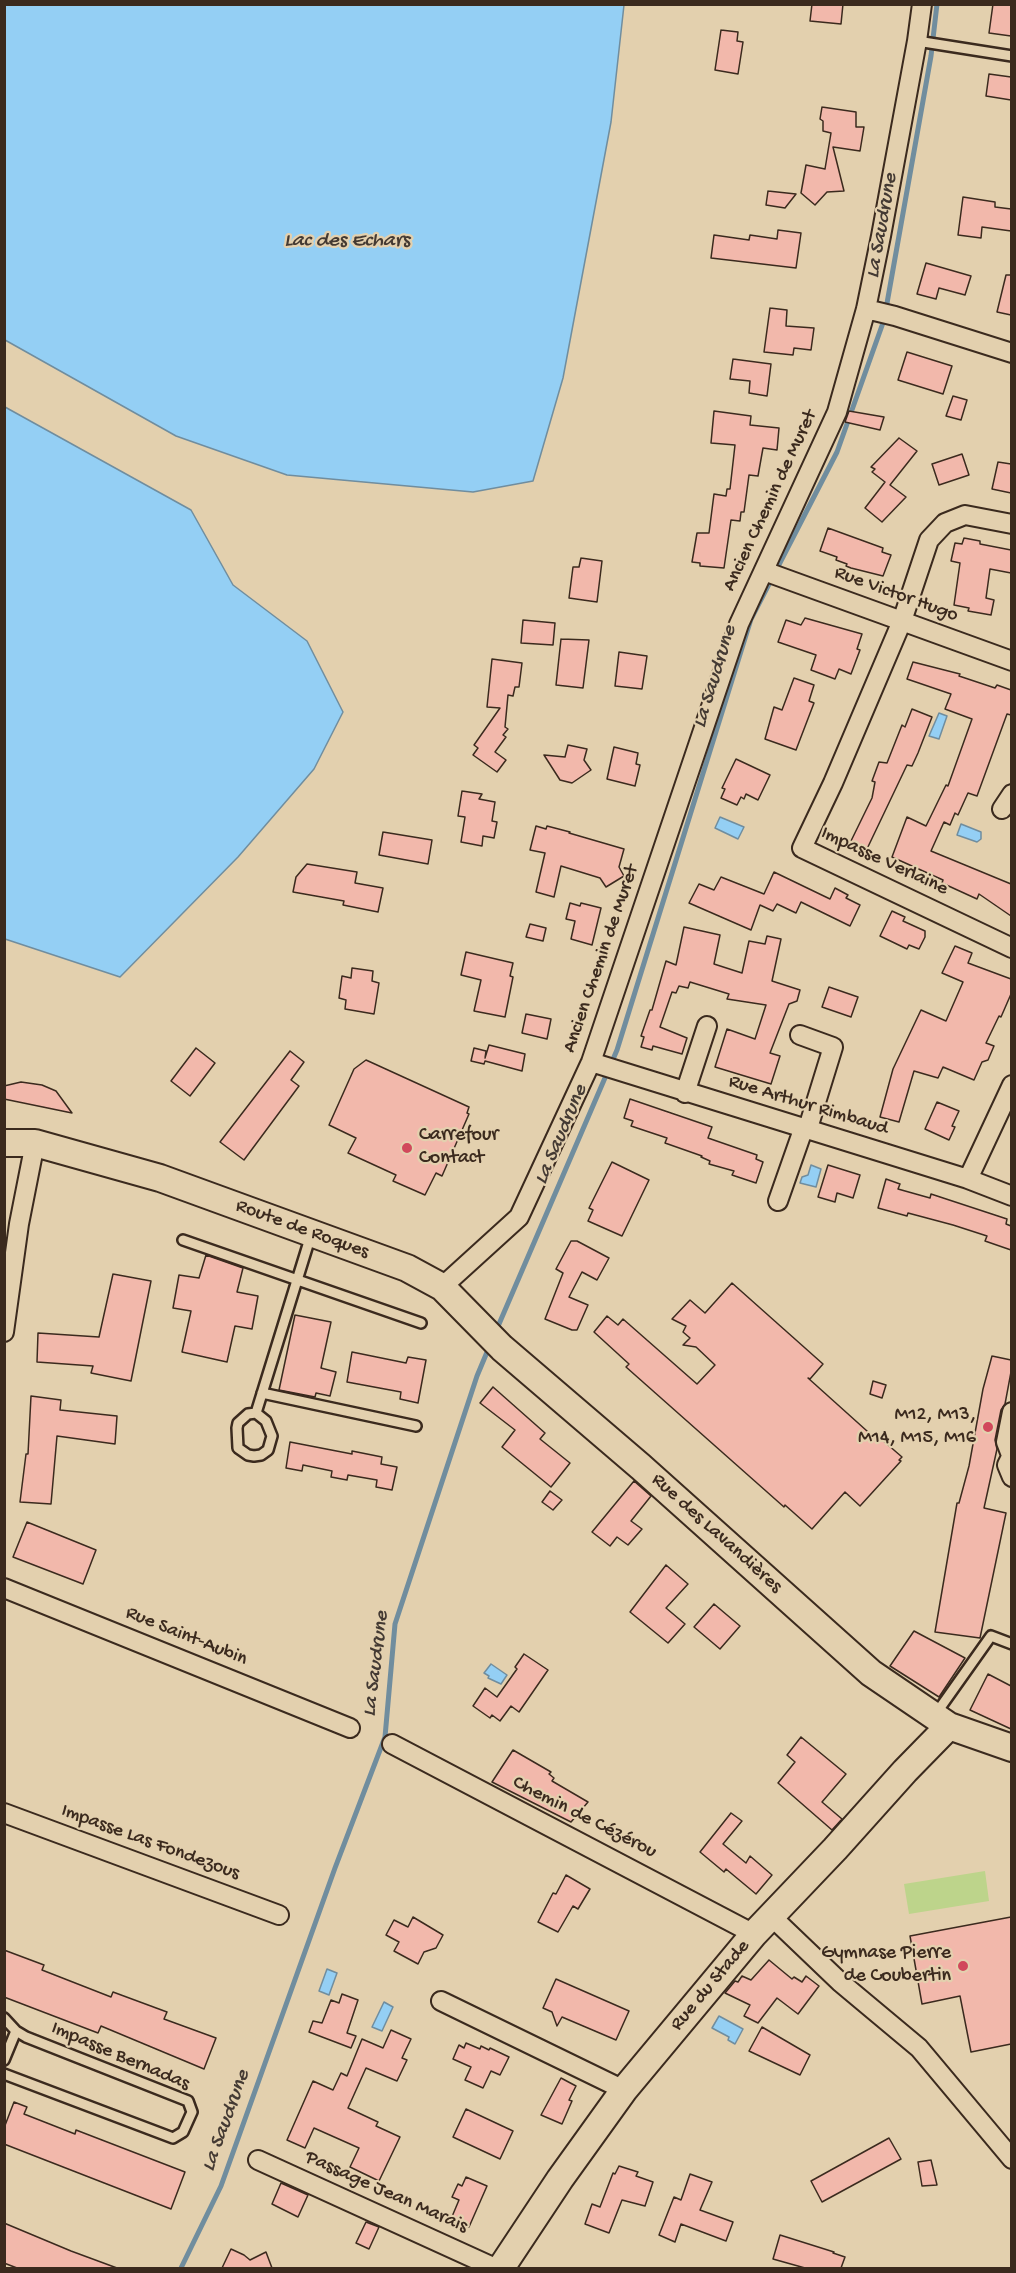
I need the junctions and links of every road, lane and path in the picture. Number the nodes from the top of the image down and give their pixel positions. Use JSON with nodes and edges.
{"nodes":[{"id":1,"x":922,"y":4,"type":"edge"},
{"id":2,"x":921,"y":42,"type":"junction"},
{"id":3,"x":1011,"y":56,"type":"edge"},
{"id":4,"x":880,"y":312,"type":"junction"},
{"id":5,"x":1011,"y":353,"type":"edge"},
{"id":6,"x":1011,"y":524,"type":"edge"},
{"id":7,"x":765,"y":571,"type":"junction"},
{"id":8,"x":902,"y":621,"type":"junction"},
{"id":9,"x":1011,"y":661,"type":"edge"},
{"id":10,"x":1011,"y":948,"type":"edge"},
{"id":11,"x":707,"y":1026,"type":"dead end"},
{"id":12,"x":800,"y":1035,"type":"dead end"},
{"id":13,"x":591,"y":1062,"type":"junction"},
{"id":14,"x":1011,"y":1085,"type":"edge"},
{"id":15,"x":685,"y":1093,"type":"junction"},
{"id":16,"x":806,"y":1128,"type":"junction"},
{"id":17,"x":4,"y":1143,"type":"edge"},
{"id":18,"x":36,"y":1143,"type":"junction"},
{"id":19,"x":968,"y":1179,"type":"junction"},
{"id":20,"x":1011,"y":1196,"type":"edge"},
{"id":21,"x":778,"y":1201,"type":"dead end"},
{"id":22,"x":12,"y":1223,"type":"edge"},
{"id":23,"x":312,"y":1233,"type":"junction"},
{"id":24,"x":183,"y":1240,"type":"dead end"},
{"id":25,"x":297,"y":1279,"type":"junction"},
{"id":26,"x":442,"y":1287,"type":"junction"},
{"id":27,"x":421,"y":1323,"type":"dead end"},
{"id":28,"x":4,"y":1332,"type":"edge"},
{"id":29,"x":262,"y":1394,"type":"junction"},
{"id":30,"x":1011,"y":1412,"type":"edge"},
{"id":31,"x":256,"y":1413,"type":"junction"},
{"id":32,"x":416,"y":1426,"type":"dead end"},
{"id":33,"x":1011,"y":1455,"type":"edge"},
{"id":34,"x":1011,"y":1477,"type":"edge"},
{"id":35,"x":4,"y":1588,"type":"edge"},
{"id":36,"x":1011,"y":1644,"type":"edge"},
{"id":37,"x":942,"y":1722,"type":"junction"},
{"id":38,"x":350,"y":1728,"type":"dead end"},
{"id":39,"x":392,"y":1744,"type":"dead end"},
{"id":40,"x":1011,"y":1748,"type":"edge"},
{"id":41,"x":4,"y":1813,"type":"edge"},
{"id":42,"x":279,"y":1916,"type":"dead end"},
{"id":43,"x":763,"y":1925,"type":"junction"},
{"id":44,"x":441,"y":2001,"type":"dead end"},
{"id":45,"x":4,"y":2018,"type":"edge"},
{"id":46,"x":16,"y":2031,"type":"junction"},
{"id":47,"x":4,"y":2060,"type":"edge"},
{"id":48,"x":4,"y":2074,"type":"edge"},
{"id":49,"x":624,"y":2090,"type":"junction"},
{"id":50,"x":1011,"y":2159,"type":"edge"},
{"id":51,"x":258,"y":2160,"type":"dead end"},
{"id":52,"x":495,"y":2268,"type":"edge"},
{"id":53,"x":501,"y":2268,"type":"edge"}],
"edges":[{"from":1,"to":2,"type":"street","name":"Ancien Chemin de Muret"},
{"from":2,"to":3,"type":"lane"},
{"from":2,"to":4,"type":"street","name":"Ancien Chemin de Muret"},
{"from":4,"to":5,"type":"street"},
{"from":4,"to":7,"type":"street","name":"Ancien Chemin de Muret"},
{"from":6,"to":8,"type":"street"},
{"from":7,"to":8,"type":"street","name":"Rue Victor Hugo"},
{"from":7,"to":13,"type":"street","name":"Ancien Chemin de Muret"},
{"from":8,"to":9,"type":"street","name":"Rue Victor Hugo"},
{"from":8,"to":10,"type":"street","name":"Impasse Verlaine"},
{"from":11,"to":15,"type":"street"},
{"from":12,"to":16,"type":"street"},
{"from":13,"to":15,"type":"street","name":"Rue Arthur Rimbaud"},
{"from":13,"to":26,"type":"street","name":"Ancien Chemin de Muret"},
{"from":14,"to":19,"type":"street"},
{"from":15,"to":16,"type":"street","name":"Rue Arthur Rimbaud"},
{"from":16,"to":19,"type":"street","name":"Rue Arthur Rimbaud"},
{"from":16,"to":21,"type":"street"},
{"from":17,"to":18,"type":"street","name":"Route de Roques"},
{"from":18,"to":22,"type":"street"},
{"from":18,"to":23,"type":"street","name":"Route de Roques"},
{"from":19,"to":20,"type":"street","name":"Rue Arthur Rimbaud"},
{"from":22,"to":28,"type":"street"},
{"from":23,"to":25,"type":"lane"},
{"from":23,"to":26,"type":"street","name":"Route de Roques"},
{"from":24,"to":25,"type":"lane"},
{"from":25,"to":27,"type":"lane"},
{"from":25,"to":29,"type":"lane"},
{"from":26,"to":37,"type":"street","name":"Rue des Lavandières"},
{"from":29,"to":31,"type":"lane"},
{"from":29,"to":32,"type":"lane"},
{"from":30,"to":33,"type":"street"},
{"from":31,"to":31,"type":"lane"},
{"from":33,"to":34,"type":"street"},
{"from":35,"to":38,"type":"street","name":"Rue Saint-Aubin"},
{"from":36,"to":37,"type":"lane"},
{"from":37,"to":40,"type":"street","name":"Rue des Lavandières"},
{"from":37,"to":43,"type":"street","name":"Rue du Stade"},
{"from":39,"to":43,"type":"street","name":"Chemin de Cézérou"},
{"from":41,"to":42,"type":"street","name":"Impasse Las Fondezous"},
{"from":43,"to":49,"type":"street","name":"Rue du Stade"},
{"from":43,"to":50,"type":"street","name":"Chemin de Cézérou"},
{"from":44,"to":49,"type":"street"},
{"from":45,"to":46,"type":"lane","name":"Impasse Bernadas"},
{"from":46,"to":47,"type":"lane"},
{"from":46,"to":48,"type":"lane","name":"Impasse Bernadas"},
{"from":49,"to":53,"type":"street","name":"Rue du Stade"},
{"from":51,"to":52,"type":"street","name":"Passage Jean Marais"}]}
